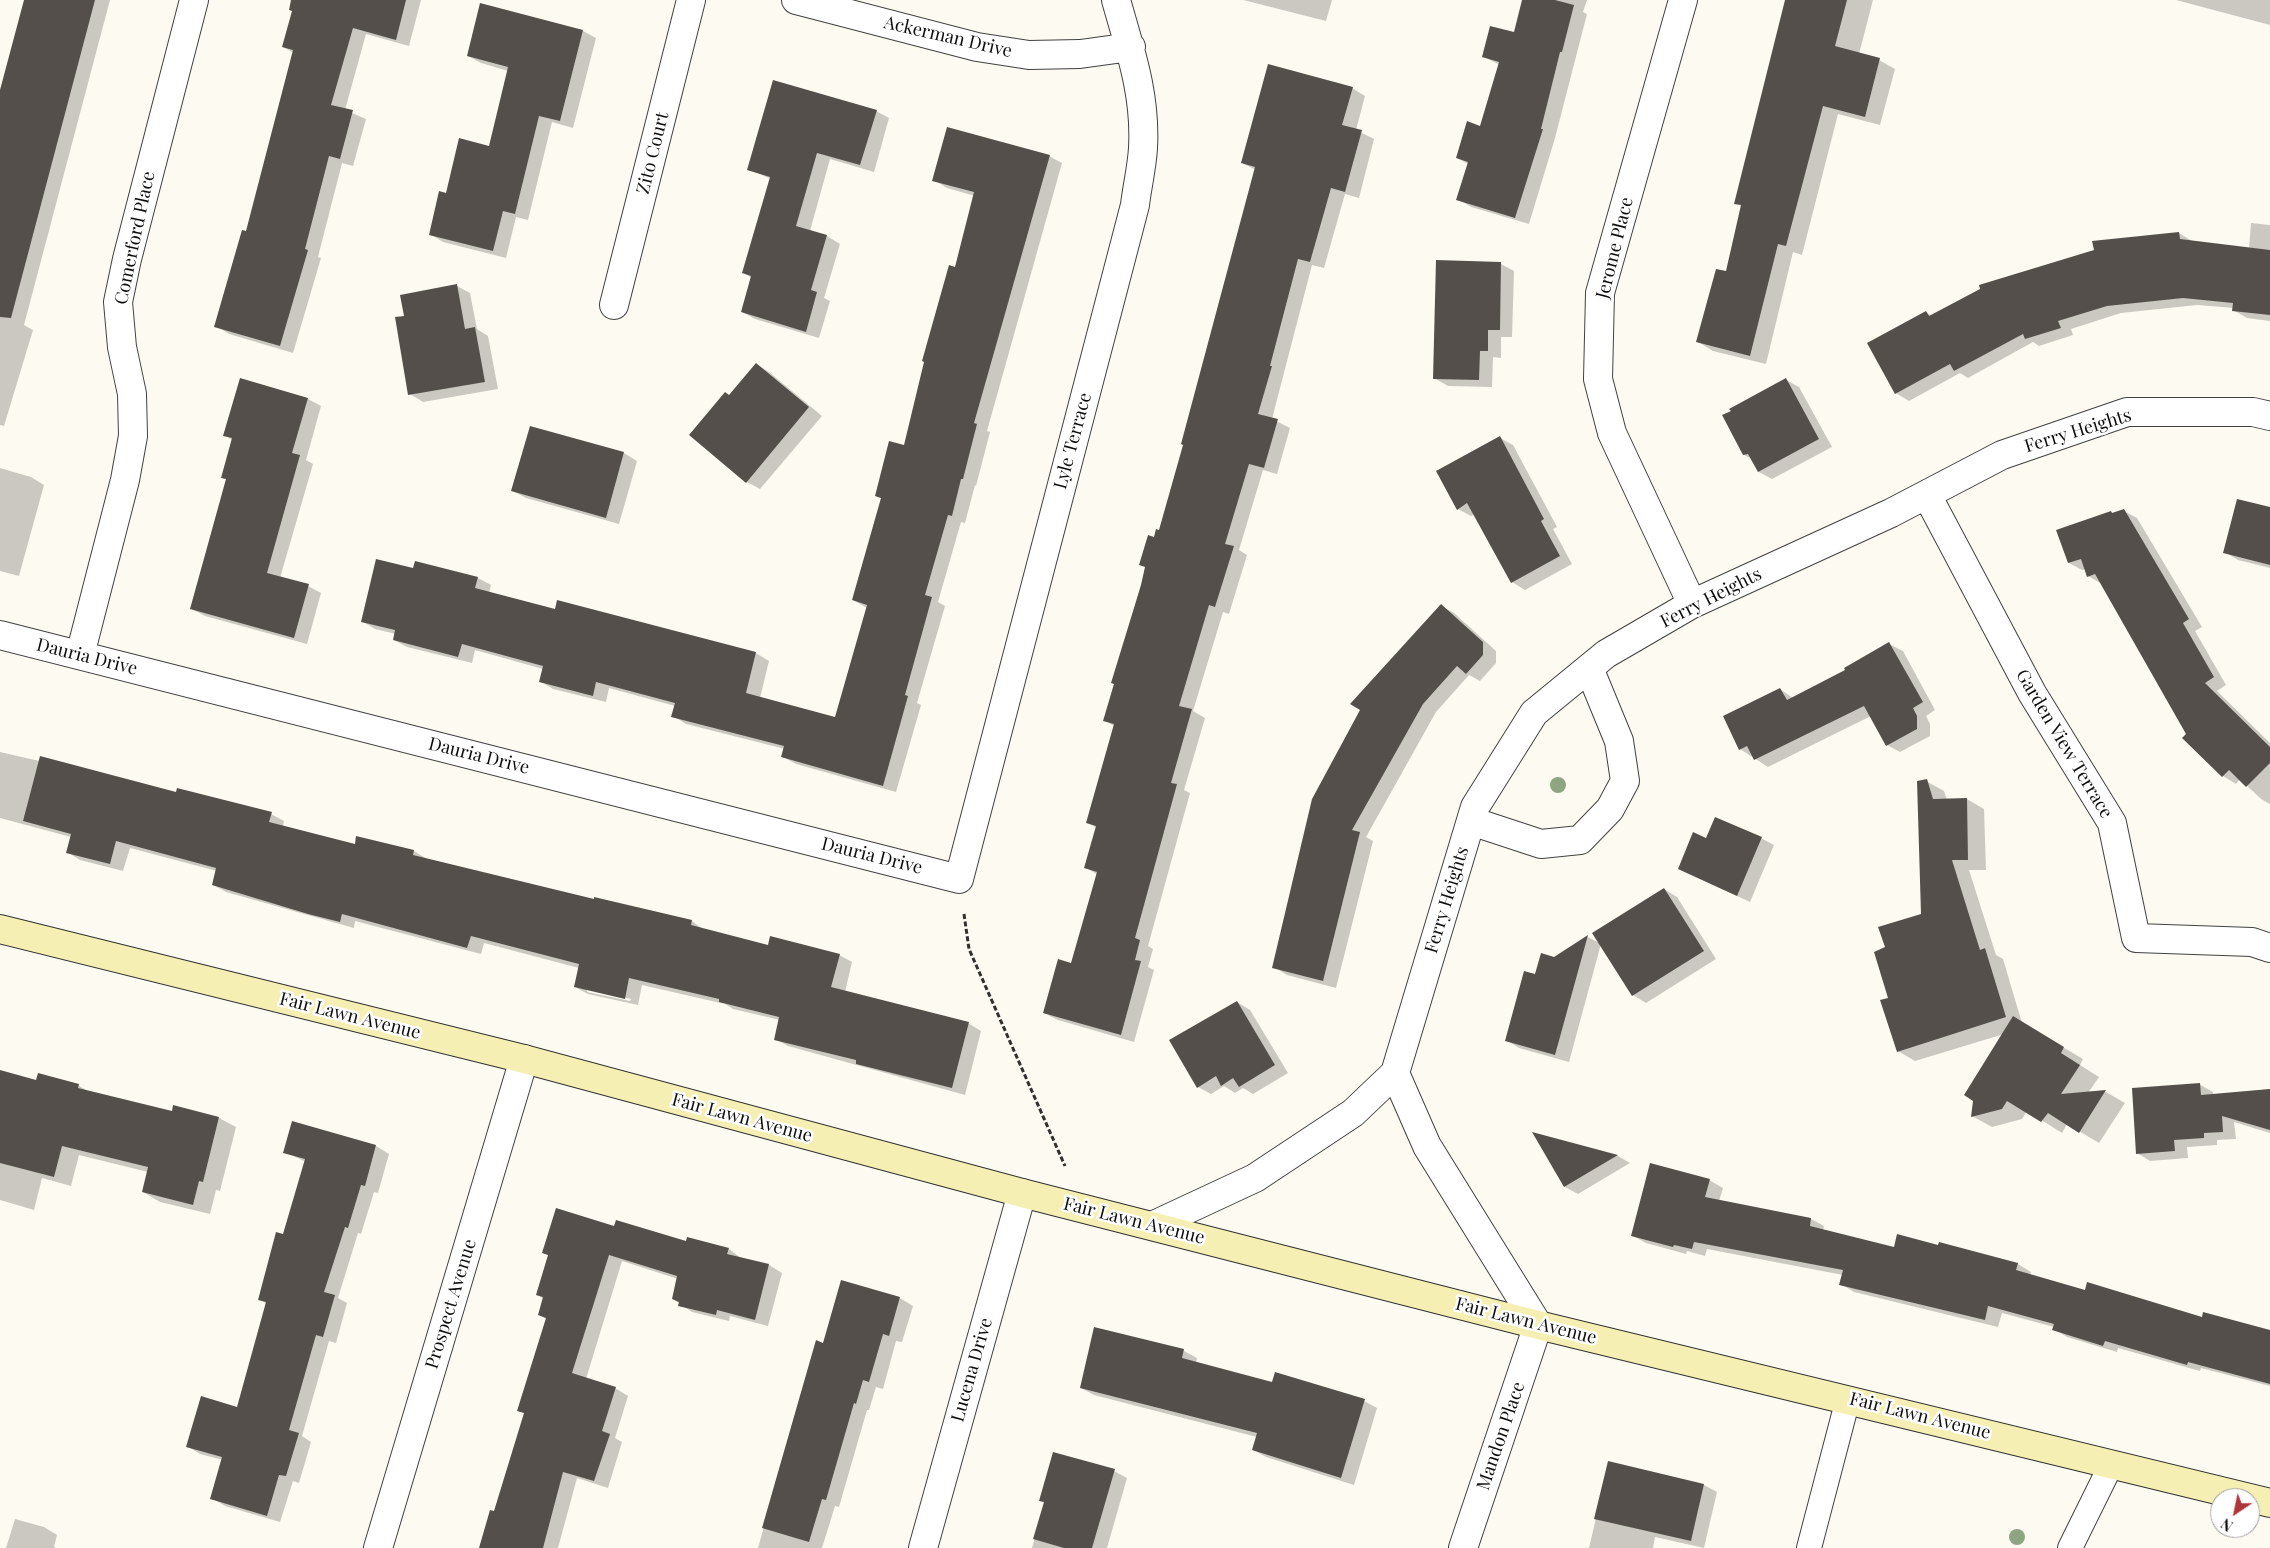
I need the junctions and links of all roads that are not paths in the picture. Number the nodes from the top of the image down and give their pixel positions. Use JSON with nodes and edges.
{"nodes":[{"id":1,"x":194,"y":0,"type":"edge"},
{"id":2,"x":691,"y":0,"type":"edge"},
{"id":3,"x":796,"y":0,"type":"edge"},
{"id":4,"x":1116,"y":0,"type":"edge"},
{"id":5,"x":1683,"y":0,"type":"edge"},
{"id":6,"x":1131,"y":47,"type":"junction"},
{"id":7,"x":614,"y":305,"type":"dead end"},
{"id":8,"x":2270,"y":416,"type":"edge"},
{"id":9,"x":1926,"y":495,"type":"junction"},
{"id":10,"x":1692,"y":604,"type":"junction"},
{"id":11,"x":0,"y":635,"type":"edge"},
{"id":12,"x":80,"y":655,"type":"junction"},
{"id":13,"x":1589,"y":668,"type":"junction"},
{"id":14,"x":1471,"y":821,"type":"junction"},
{"id":15,"x":959,"y":879,"type":"joint"},
{"id":16,"x":0,"y":929,"type":"edge"},
{"id":17,"x":2270,"y":948,"type":"edge"},
{"id":18,"x":524,"y":1059,"type":"junction"},
{"id":19,"x":1395,"y":1073,"type":"junction"},
{"id":20,"x":1022,"y":1192,"type":"junction"},
{"id":21,"x":1154,"y":1225,"type":"junction"},
{"id":22,"x":1538,"y":1324,"type":"junction"},
{"id":23,"x":1848,"y":1399,"type":"junction"},
{"id":24,"x":2112,"y":1463,"type":"junction"},
{"id":25,"x":2270,"y":1503,"type":"edge"},
{"id":26,"x":378,"y":1548,"type":"edge"},
{"id":27,"x":923,"y":1548,"type":"edge"},
{"id":28,"x":1463,"y":1548,"type":"edge"},
{"id":29,"x":1810,"y":1548,"type":"edge"},
{"id":30,"x":2070,"y":1548,"type":"edge"}],
"edges":[{"from":1,"to":12,"type":"street","name":"Comerford Place"},
{"from":2,"to":7,"type":"street","name":"Zito Court"},
{"from":3,"to":6,"type":"street","name":"Ackerman Drive"},
{"from":4,"to":6,"type":"street","name":"Lyle Terrace"},
{"from":5,"to":10,"type":"street","name":"Jerome Place"},
{"from":6,"to":15,"type":"street","name":"Lyle Terrace"},
{"from":8,"to":9,"type":"street","name":"Ferry Heights"},
{"from":9,"to":10,"type":"street","name":"Ferry Heights"},
{"from":9,"to":17,"type":"street","name":"Garden View Terrace"},
{"from":10,"to":13,"type":"street","name":"Ferry Heights"},
{"from":11,"to":12,"type":"street","name":"Dauria Drive"},
{"from":12,"to":15,"type":"street","name":"Dauria Drive"},
{"from":13,"to":14,"type":"street","name":"Ferry Heights"},
{"from":13,"to":14,"type":"street"},
{"from":14,"to":19,"type":"street","name":"Ferry Heights"},
{"from":16,"to":18,"type":"main road","name":"Fair Lawn Avenue"},
{"from":18,"to":20,"type":"main road","name":"Fair Lawn Avenue"},
{"from":18,"to":26,"type":"street","name":"Prospect Avenue"},
{"from":19,"to":21,"type":"street","name":"Ferry Heights"},
{"from":19,"to":22,"type":"street"},
{"from":20,"to":21,"type":"main road","name":"Fair Lawn Avenue"},
{"from":20,"to":27,"type":"street","name":"Lucena Drive"},
{"from":21,"to":22,"type":"main road","name":"Fair Lawn Avenue"},
{"from":22,"to":23,"type":"main road","name":"Fair Lawn Avenue"},
{"from":22,"to":28,"type":"street","name":"Mandon Place"},
{"from":23,"to":24,"type":"main road","name":"Fair Lawn Avenue"},
{"from":23,"to":29,"type":"lane"},
{"from":24,"to":25,"type":"main road","name":"Fair Lawn Avenue"},
{"from":24,"to":30,"type":"lane"}]}
